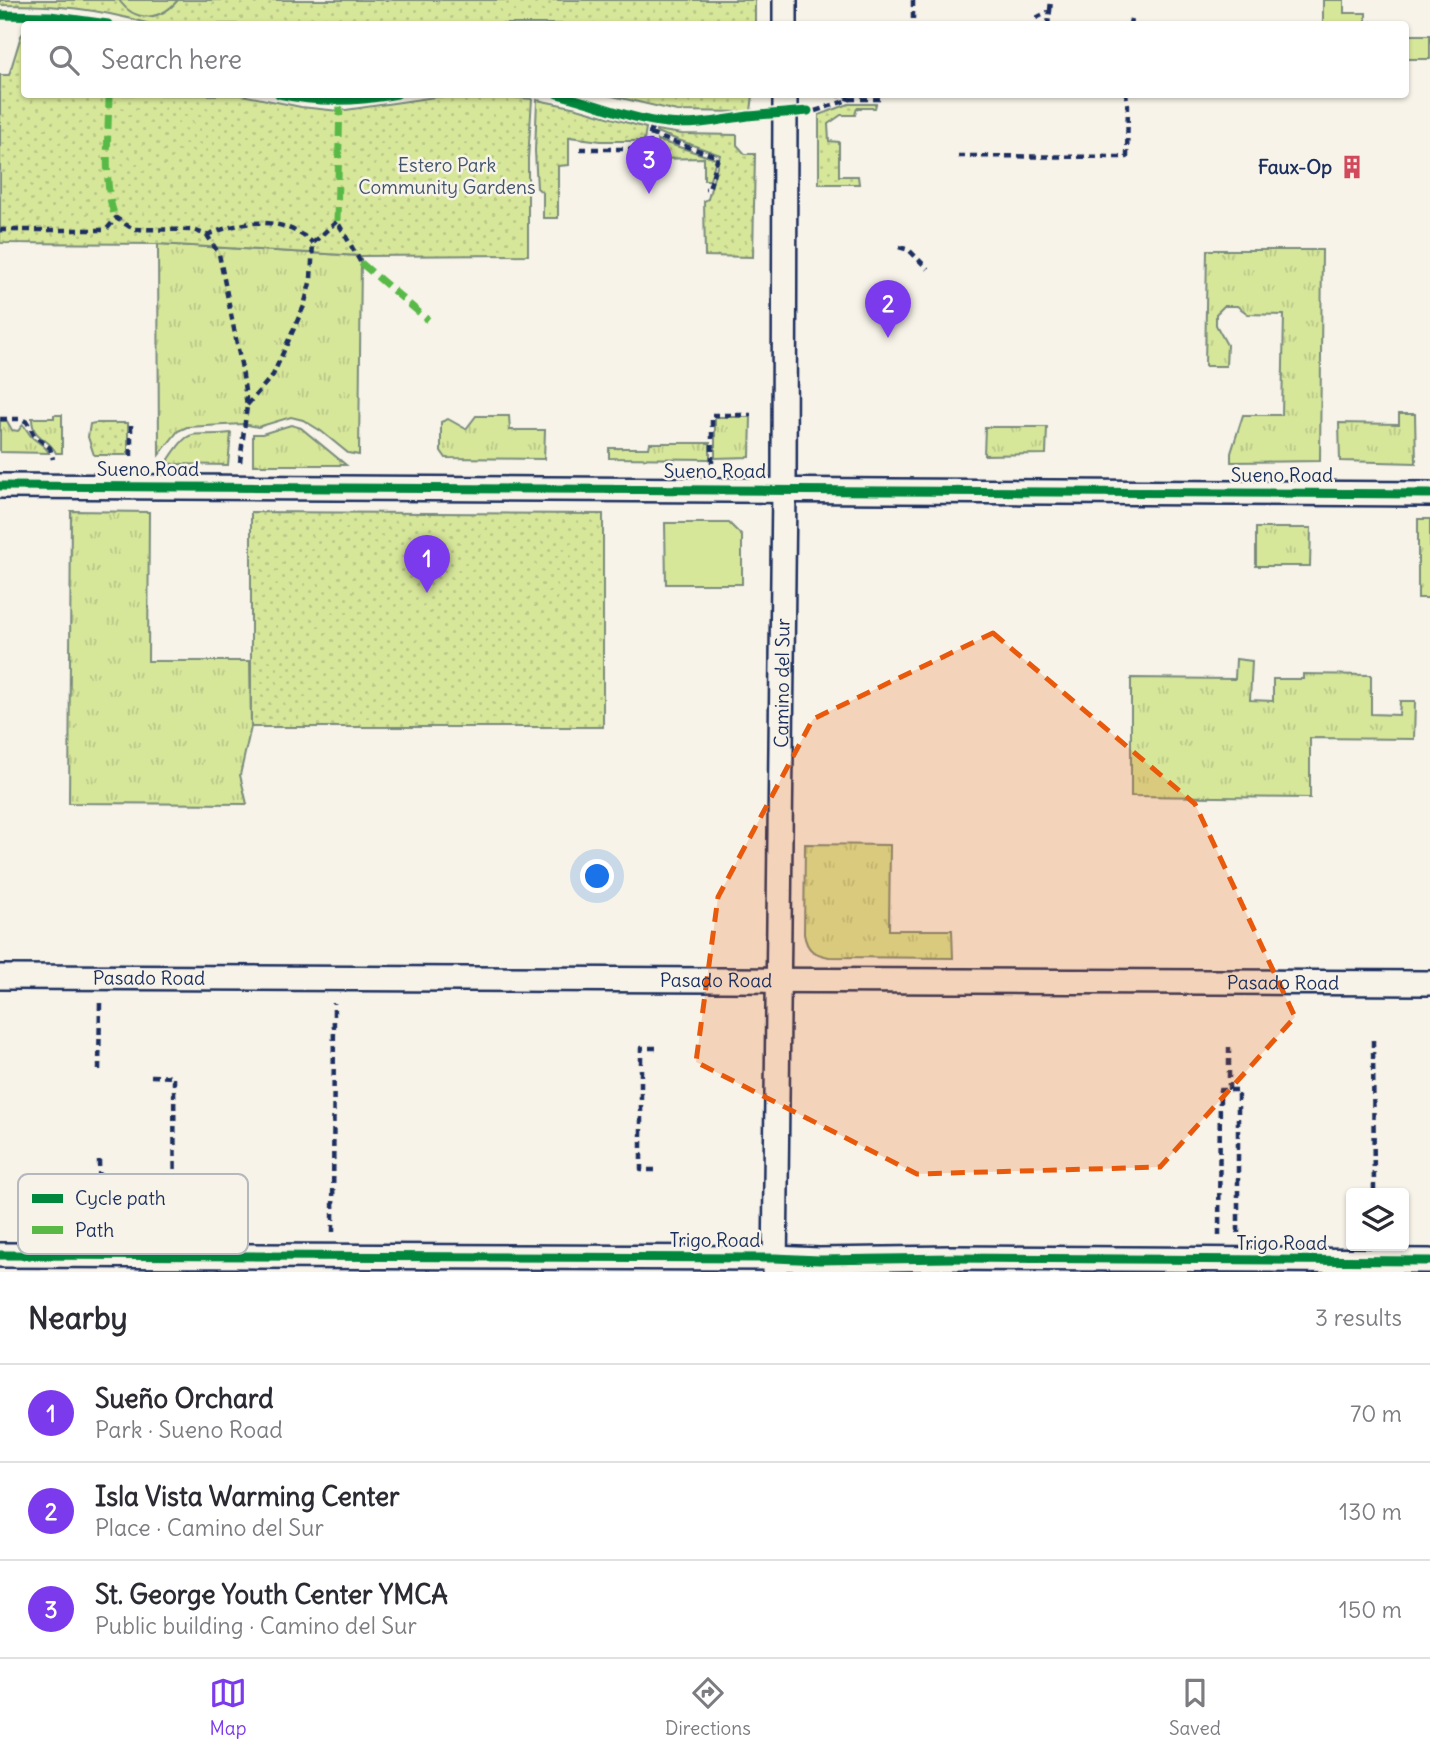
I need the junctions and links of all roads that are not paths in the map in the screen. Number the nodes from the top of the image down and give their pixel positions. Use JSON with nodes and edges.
{"nodes":[{"id":1,"x":785,"y":0,"type":"edge"},
{"id":2,"x":785,"y":21,"type":"edge"},
{"id":3,"x":785,"y":98,"type":"edge"},
{"id":4,"x":0,"y":486,"type":"edge"},
{"id":5,"x":784,"y":489,"type":"junction"},
{"id":6,"x":1430,"y":494,"type":"edge"},
{"id":7,"x":0,"y":976,"type":"edge"},
{"id":8,"x":779,"y":979,"type":"junction"},
{"id":9,"x":1430,"y":983,"type":"edge"},
{"id":10,"x":0,"y":1255,"type":"edge"},
{"id":11,"x":1430,"y":1261,"type":"edge"},
{"id":12,"x":775,"y":1265,"type":"edge"}],
"edges":[{"from":1,"to":2,"type":"street"},
{"from":3,"to":5,"type":"street","name":"Camino del Sur"},
{"from":4,"to":5,"type":"street","name":"Sueno Road"},
{"from":5,"to":6,"type":"street","name":"Sueno Road"},
{"from":5,"to":8,"type":"street","name":"Camino del Sur"},
{"from":7,"to":8,"type":"street","name":"Pasado Road"},
{"from":8,"to":9,"type":"street","name":"Pasado Road"},
{"from":8,"to":12,"type":"street","name":"Camino del Sur"},
{"from":10,"to":12,"type":"street","name":"Trigo Road"},
{"from":11,"to":12,"type":"street","name":"Trigo Road"}]}
